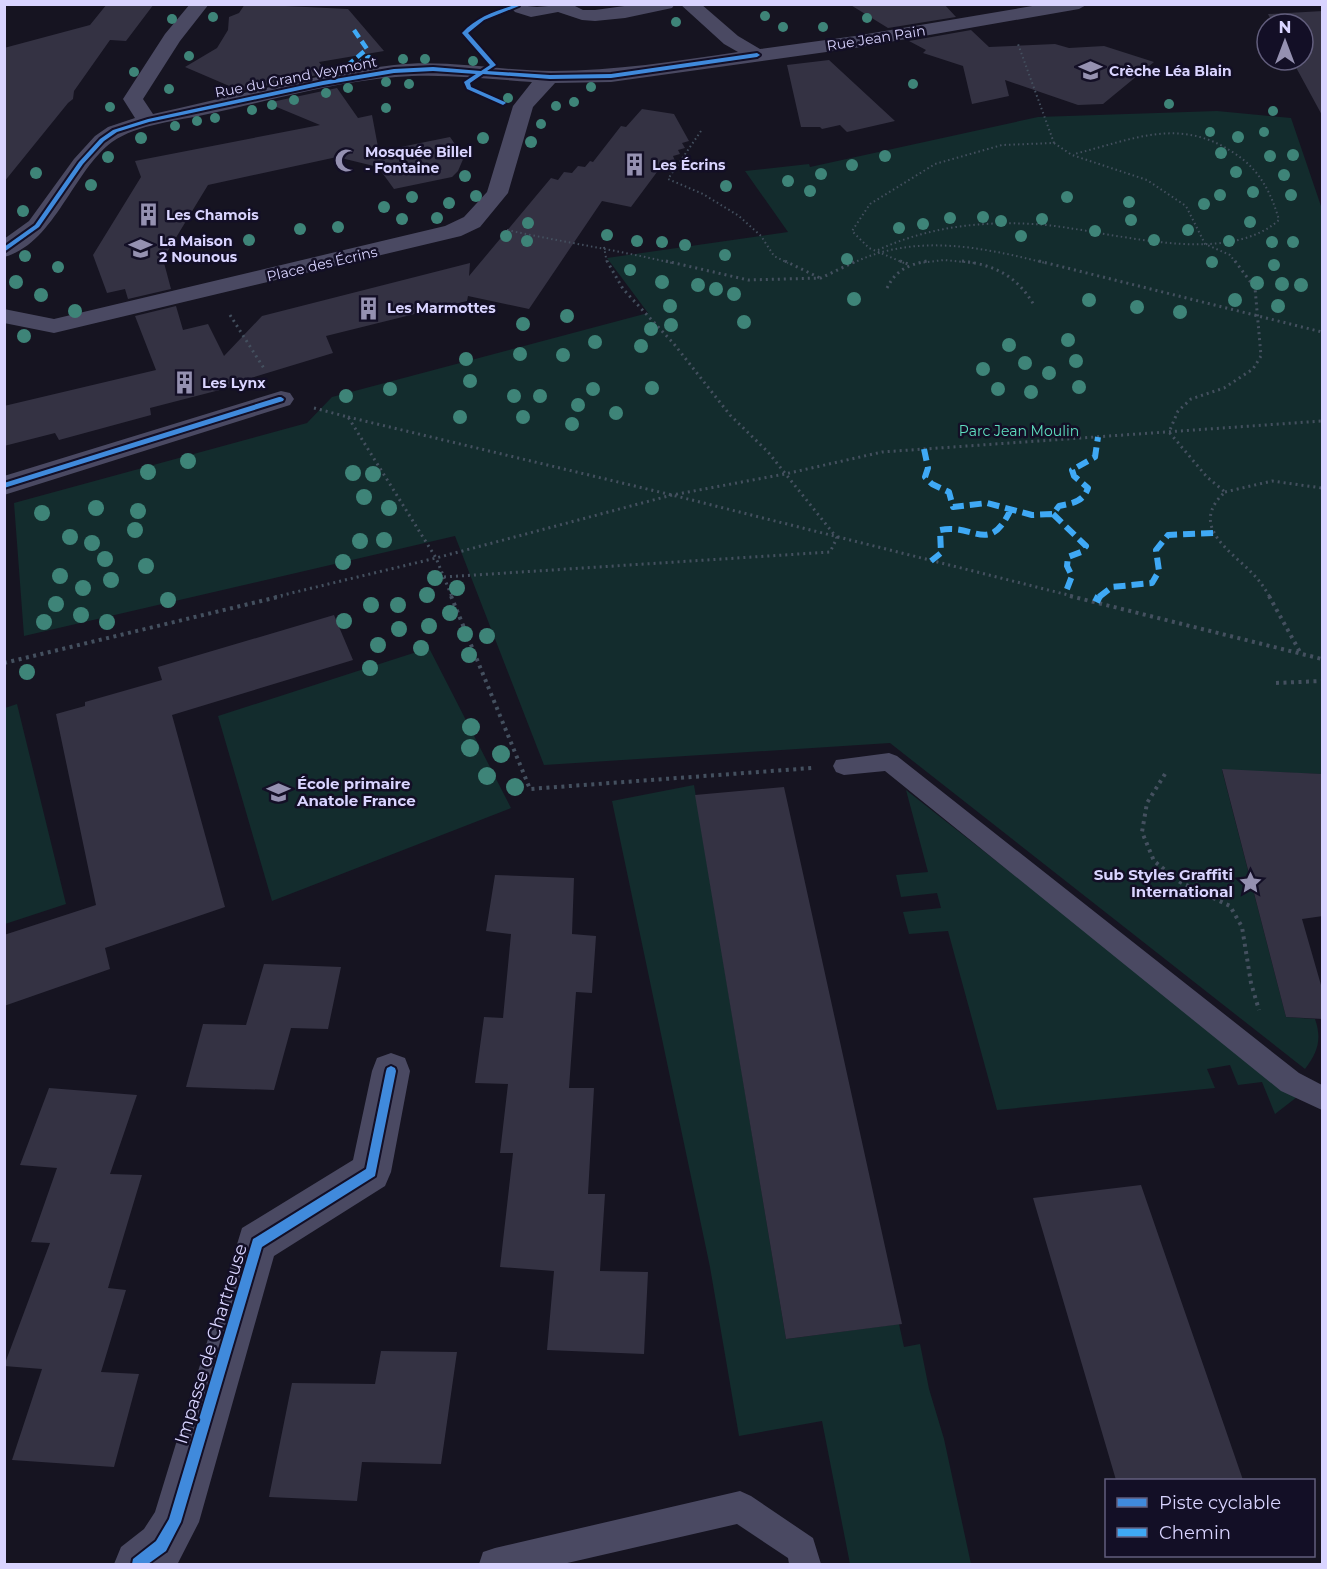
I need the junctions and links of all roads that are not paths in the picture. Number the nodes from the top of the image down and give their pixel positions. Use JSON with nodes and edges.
{"nodes":[{"id":1,"x":200,"y":4,"type":"edge"},
{"id":2,"x":517,"y":4,"type":"edge"},
{"id":3,"x":666,"y":4,"type":"edge"},
{"id":4,"x":689,"y":4,"type":"edge"},
{"id":5,"x":1079,"y":4,"type":"edge"},
{"id":6,"x":559,"y":5,"type":"edge"},
{"id":7,"x":757,"y":56,"type":"junction"},
{"id":8,"x":550,"y":77,"type":"junction"},
{"id":9,"x":148,"y":121,"type":"junction"},
{"id":10,"x":4,"y":250,"type":"edge"},
{"id":11,"x":4,"y":316,"type":"edge"},
{"id":12,"x":281,"y":399,"type":"road end"},
{"id":13,"x":4,"y":486,"type":"edge"},
{"id":14,"x":844,"y":766,"type":"road end"},
{"id":15,"x":392,"y":1071,"type":"dead end"},
{"id":16,"x":1323,"y":1098,"type":"edge"},
{"id":17,"x":138,"y":1564,"type":"edge"},
{"id":18,"x":495,"y":1564,"type":"edge"},
{"id":19,"x":805,"y":1564,"type":"edge"}],
"edges":[{"from":1,"to":9,"type":"street"},
{"from":2,"to":6,"type":"street"},
{"from":3,"to":6,"type":"street"},
{"from":4,"to":7,"type":"street"},
{"from":5,"to":7,"type":"street","name":"Rue Jean Pain"},
{"from":7,"to":8,"type":"street","name":"Rue du Grand Veymont"},
{"from":8,"to":9,"type":"street","name":"Rue du Grand Veymont"},
{"from":8,"to":11,"type":"street","name":"Place des Écrins"},
{"from":9,"to":10,"type":"street","name":"Rue du Grand Veymont"},
{"from":12,"to":13,"type":"street"},
{"from":14,"to":16,"type":"lane"},
{"from":15,"to":17,"type":"street","name":"Impasse de Chartreuse"},
{"from":18,"to":19,"type":"lane"}]}
